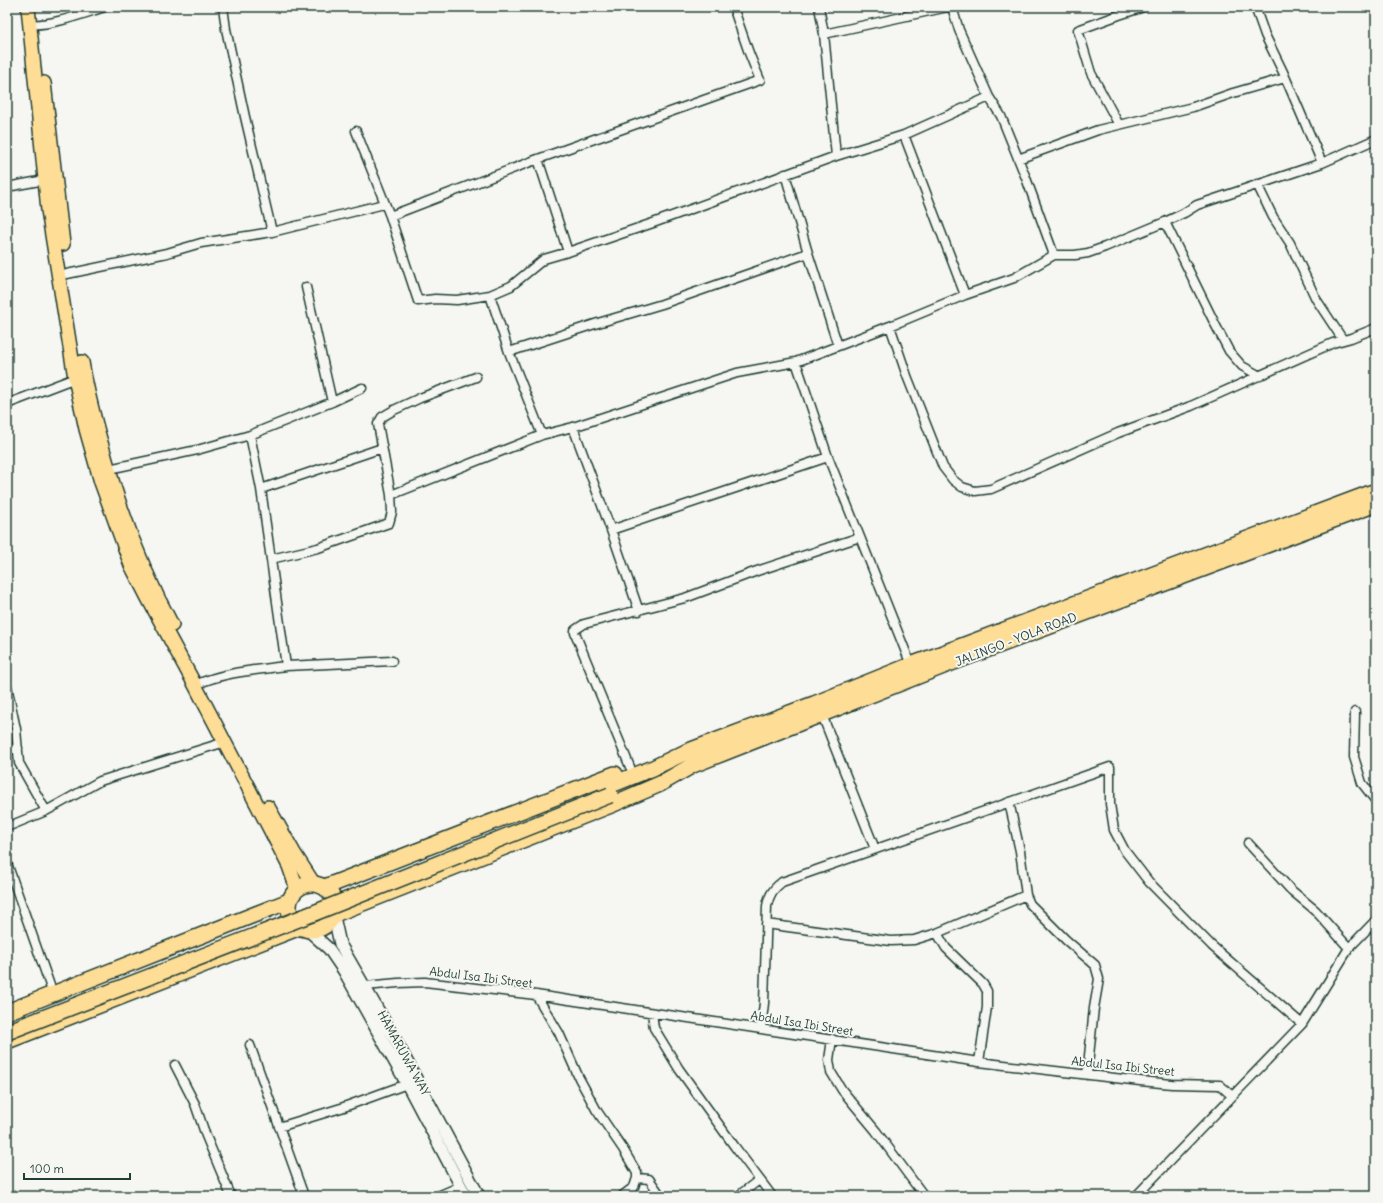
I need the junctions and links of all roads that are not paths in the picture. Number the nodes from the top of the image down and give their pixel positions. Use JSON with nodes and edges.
{"nodes":[{"id":1,"x":28,"y":7,"type":"edge"},
{"id":2,"x":35,"y":7,"type":"edge"},
{"id":3,"x":105,"y":7,"type":"edge"},
{"id":4,"x":223,"y":7,"type":"edge"},
{"id":5,"x":733,"y":7,"type":"edge"},
{"id":6,"x":819,"y":7,"type":"edge"},
{"id":7,"x":948,"y":7,"type":"edge"},
{"id":8,"x":952,"y":7,"type":"edge"},
{"id":9,"x":1144,"y":7,"type":"edge"},
{"id":10,"x":1255,"y":7,"type":"edge"},
{"id":11,"x":33,"y":24,"type":"junction"},
{"id":12,"x":824,"y":34,"type":"junction"},
{"id":13,"x":1285,"y":78,"type":"junction"},
{"id":14,"x":989,"y":97,"type":"junction"},
{"id":15,"x":1119,"y":125,"type":"junction"},
{"id":16,"x":356,"y":131,"type":"dead end"},
{"id":17,"x":904,"y":135,"type":"junction"},
{"id":18,"x":1376,"y":139,"type":"edge"},
{"id":19,"x":836,"y":156,"type":"junction"},
{"id":20,"x":538,"y":159,"type":"junction"},
{"id":21,"x":1018,"y":159,"type":"junction"},
{"id":22,"x":1322,"y":163,"type":"junction"},
{"id":23,"x":785,"y":174,"type":"junction"},
{"id":24,"x":50,"y":179,"type":"junction"},
{"id":25,"x":1257,"y":184,"type":"junction"},
{"id":26,"x":7,"y":187,"type":"edge"},
{"id":27,"x":384,"y":204,"type":"junction"},
{"id":28,"x":390,"y":216,"type":"junction"},
{"id":29,"x":1165,"y":222,"type":"junction"},
{"id":30,"x":272,"y":232,"type":"junction"},
{"id":31,"x":568,"y":252,"type":"junction"},
{"id":32,"x":808,"y":253,"type":"junction"},
{"id":33,"x":1054,"y":255,"type":"junction"},
{"id":34,"x":67,"y":274,"type":"junction"},
{"id":35,"x":306,"y":287,"type":"dead end"},
{"id":36,"x":490,"y":295,"type":"junction"},
{"id":37,"x":965,"y":295,"type":"junction"},
{"id":38,"x":890,"y":326,"type":"junction"},
{"id":39,"x":1376,"y":328,"type":"edge"},
{"id":40,"x":1343,"y":340,"type":"junction"},
{"id":41,"x":838,"y":346,"type":"junction"},
{"id":42,"x":509,"y":352,"type":"junction"},
{"id":43,"x":796,"y":362,"type":"junction"},
{"id":44,"x":1260,"y":376,"type":"junction"},
{"id":45,"x":80,"y":377,"type":"junction"},
{"id":46,"x":476,"y":377,"type":"dead end"},
{"id":47,"x":362,"y":388,"type":"dead end"},
{"id":48,"x":332,"y":402,"type":"junction"},
{"id":49,"x":7,"y":404,"type":"edge"},
{"id":50,"x":573,"y":427,"type":"junction"},
{"id":51,"x":250,"y":435,"type":"junction"},
{"id":52,"x":542,"y":435,"type":"junction"},
{"id":53,"x":382,"y":448,"type":"junction"},
{"id":54,"x":828,"y":457,"type":"junction"},
{"id":55,"x":109,"y":469,"type":"junction"},
{"id":56,"x":261,"y":489,"type":"junction"},
{"id":57,"x":1376,"y":491,"type":"edge"},
{"id":58,"x":391,"y":495,"type":"junction"},
{"id":59,"x":1376,"y":504,"type":"edge"},
{"id":60,"x":611,"y":530,"type":"junction"},
{"id":61,"x":860,"y":537,"type":"junction"},
{"id":62,"x":271,"y":559,"type":"junction"},
{"id":63,"x":639,"y":611,"type":"junction"},
{"id":64,"x":392,"y":661,"type":"dead end"},
{"id":65,"x":911,"y":665,"type":"junction"},
{"id":66,"x":286,"y":666,"type":"junction"},
{"id":67,"x":199,"y":683,"type":"junction"},
{"id":68,"x":7,"y":686,"type":"edge"},
{"id":69,"x":1355,"y":712,"type":"dead end"},
{"id":70,"x":822,"y":715,"type":"junction"},
{"id":71,"x":225,"y":742,"type":"junction"},
{"id":72,"x":18,"y":748,"type":"junction"},
{"id":73,"x":7,"y":750,"type":"edge"},
{"id":74,"x":690,"y":758,"type":"junction"},
{"id":75,"x":630,"y":767,"type":"junction"},
{"id":76,"x":608,"y":791,"type":"junction"},
{"id":77,"x":1376,"y":801,"type":"edge"},
{"id":78,"x":1009,"y":802,"type":"junction"},
{"id":79,"x":46,"y":811,"type":"junction"},
{"id":80,"x":7,"y":826,"type":"edge"},
{"id":81,"x":1248,"y":843,"type":"dead end"},
{"id":82,"x":875,"y":849,"type":"junction"},
{"id":83,"x":7,"y":863,"type":"edge"},
{"id":84,"x":320,"y":886,"type":"junction"},
{"id":85,"x":293,"y":895,"type":"junction"},
{"id":86,"x":1026,"y":895,"type":"junction"},
{"id":87,"x":334,"y":916,"type":"junction"},
{"id":88,"x":1376,"y":920,"type":"edge"},
{"id":89,"x":766,"y":924,"type":"junction"},
{"id":90,"x":304,"y":928,"type":"junction"},
{"id":91,"x":937,"y":934,"type":"junction"},
{"id":92,"x":1349,"y":948,"type":"junction"},
{"id":93,"x":365,"y":986,"type":"junction"},
{"id":94,"x":53,"y":994,"type":"junction"},
{"id":95,"x":536,"y":995,"type":"junction"},
{"id":96,"x":7,"y":1012,"type":"edge"},
{"id":97,"x":652,"y":1013,"type":"junction"},
{"id":98,"x":7,"y":1022,"type":"edge"},
{"id":99,"x":1302,"y":1024,"type":"junction"},
{"id":100,"x":761,"y":1029,"type":"junction"},
{"id":101,"x":7,"y":1032,"type":"edge"},
{"id":102,"x":832,"y":1039,"type":"junction"},
{"id":103,"x":7,"y":1041,"type":"edge"},
{"id":104,"x":250,"y":1046,"type":"dead end"},
{"id":105,"x":979,"y":1062,"type":"junction"},
{"id":106,"x":175,"y":1064,"type":"dead end"},
{"id":107,"x":1086,"y":1075,"type":"junction"},
{"id":108,"x":406,"y":1084,"type":"junction"},
{"id":109,"x":1232,"y":1096,"type":"junction"},
{"id":110,"x":279,"y":1127,"type":"junction"},
{"id":111,"x":637,"y":1178,"type":"junction"},
{"id":112,"x":759,"y":1180,"type":"junction"},
{"id":113,"x":464,"y":1191,"type":"edge"},
{"id":114,"x":231,"y":1196,"type":"edge"},
{"id":115,"x":304,"y":1196,"type":"edge"},
{"id":116,"x":438,"y":1196,"type":"edge"},
{"id":117,"x":478,"y":1196,"type":"edge"},
{"id":118,"x":622,"y":1196,"type":"edge"},
{"id":119,"x":661,"y":1196,"type":"edge"},
{"id":120,"x":738,"y":1196,"type":"edge"},
{"id":121,"x":772,"y":1196,"type":"edge"},
{"id":122,"x":924,"y":1196,"type":"edge"},
{"id":123,"x":1136,"y":1196,"type":"edge"}],
"edges":[{"from":1,"to":11,"type":"main road"},
{"from":2,"to":11,"type":"main road"},
{"from":3,"to":11,"type":"street"},
{"from":4,"to":30,"type":"street"},
{"from":5,"to":20,"type":"street"},
{"from":6,"to":12,"type":"street"},
{"from":7,"to":12,"type":"street"},
{"from":8,"to":14,"type":"street"},
{"from":9,"to":15,"type":"street"},
{"from":10,"to":13,"type":"street"},
{"from":11,"to":24,"type":"main road"},
{"from":12,"to":19,"type":"street"},
{"from":13,"to":15,"type":"street"},
{"from":13,"to":22,"type":"street"},
{"from":14,"to":17,"type":"street"},
{"from":14,"to":21,"type":"street"},
{"from":15,"to":21,"type":"street"},
{"from":16,"to":27,"type":"street"},
{"from":17,"to":19,"type":"street"},
{"from":17,"to":37,"type":"street"},
{"from":18,"to":22,"type":"street"},
{"from":19,"to":23,"type":"street"},
{"from":20,"to":28,"type":"street"},
{"from":20,"to":31,"type":"street"},
{"from":21,"to":33,"type":"street"},
{"from":22,"to":25,"type":"street"},
{"from":23,"to":31,"type":"street"},
{"from":23,"to":32,"type":"street"},
{"from":24,"to":26,"type":"street"},
{"from":24,"to":34,"type":"main road"},
{"from":24,"to":45,"type":"main road"},
{"from":25,"to":29,"type":"street"},
{"from":25,"to":40,"type":"street"},
{"from":27,"to":28,"type":"street"},
{"from":27,"to":30,"type":"street"},
{"from":28,"to":36,"type":"street"},
{"from":29,"to":33,"type":"street"},
{"from":29,"to":44,"type":"street"},
{"from":30,"to":34,"type":"street"},
{"from":31,"to":36,"type":"street"},
{"from":32,"to":41,"type":"street"},
{"from":32,"to":42,"type":"street"},
{"from":33,"to":37,"type":"street"},
{"from":34,"to":45,"type":"main road"},
{"from":35,"to":48,"type":"street"},
{"from":36,"to":42,"type":"street"},
{"from":37,"to":38,"type":"street"},
{"from":38,"to":41,"type":"street"},
{"from":38,"to":44,"type":"street"},
{"from":39,"to":40,"type":"street"},
{"from":40,"to":44,"type":"street"},
{"from":41,"to":43,"type":"street"},
{"from":42,"to":52,"type":"street"},
{"from":43,"to":50,"type":"street"},
{"from":43,"to":54,"type":"street"},
{"from":45,"to":49,"type":"street"},
{"from":45,"to":55,"type":"main road"},
{"from":45,"to":67,"type":"main road"},
{"from":46,"to":53,"type":"street"},
{"from":47,"to":48,"type":"street"},
{"from":48,"to":51,"type":"street"},
{"from":50,"to":52,"type":"street"},
{"from":50,"to":60,"type":"street"},
{"from":51,"to":55,"type":"street"},
{"from":51,"to":56,"type":"street"},
{"from":52,"to":58,"type":"street"},
{"from":53,"to":56,"type":"street"},
{"from":53,"to":58,"type":"street"},
{"from":54,"to":60,"type":"street"},
{"from":54,"to":61,"type":"street"},
{"from":55,"to":67,"type":"main road"},
{"from":56,"to":62,"type":"street"},
{"from":57,"to":65,"type":"highway"},
{"from":58,"to":62,"type":"street"},
{"from":59,"to":70,"type":"highway","name":"JALINGO - YOLA ROAD"},
{"from":60,"to":63,"type":"street"},
{"from":61,"to":63,"type":"street"},
{"from":61,"to":65,"type":"street"},
{"from":62,"to":66,"type":"street"},
{"from":63,"to":75,"type":"street"},
{"from":64,"to":66,"type":"street"},
{"from":65,"to":74,"type":"highway"},
{"from":66,"to":67,"type":"street"},
{"from":67,"to":71,"type":"main road"},
{"from":67,"to":84,"type":"main road"},
{"from":68,"to":72,"type":"street"},
{"from":69,"to":77,"type":"street"},
{"from":70,"to":74,"type":"highway","name":"JALINGO - YOLA ROAD"},
{"from":70,"to":82,"type":"street"},
{"from":71,"to":79,"type":"street"},
{"from":71,"to":85,"type":"main road"},
{"from":72,"to":73,"type":"street"},
{"from":72,"to":79,"type":"street"},
{"from":74,"to":75,"type":"highway"},
{"from":74,"to":76,"type":"highway"},
{"from":74,"to":87,"type":"highway","name":"JALINGO - YOLA ROAD"},
{"from":75,"to":84,"type":"highway"},
{"from":76,"to":98,"type":"highway"},
{"from":76,"to":101,"type":"highway","bridge":true},
{"from":78,"to":82,"type":"street"},
{"from":78,"to":86,"type":"street"},
{"from":78,"to":99,"type":"street"},
{"from":79,"to":80,"type":"street"},
{"from":81,"to":92,"type":"street"},
{"from":82,"to":89,"type":"street"},
{"from":83,"to":94,"type":"street"},
{"from":84,"to":85,"type":"highway"},
{"from":84,"to":87,"type":"highway"},
{"from":85,"to":90,"type":"highway"},
{"from":85,"to":94,"type":"highway"},
{"from":86,"to":91,"type":"street"},
{"from":86,"to":107,"type":"street"},
{"from":87,"to":90,"type":"highway"},
{"from":87,"to":93,"type":"main road"},
{"from":88,"to":92,"type":"street"},
{"from":89,"to":91,"type":"street"},
{"from":89,"to":100,"type":"street"},
{"from":90,"to":103,"type":"highway"},
{"from":90,"to":108,"type":"main road","name":"HAMARUWA WAY"},
{"from":91,"to":105,"type":"street"},
{"from":92,"to":99,"type":"street"},
{"from":93,"to":95,"type":"street","name":"Abdul Isa Ibi Street"},
{"from":93,"to":117,"type":"main road"},
{"from":94,"to":96,"type":"highway"},
{"from":95,"to":97,"type":"street","name":"Abdul Isa Ibi Street"},
{"from":95,"to":111,"type":"street"},
{"from":97,"to":100,"type":"street","name":"Abdul Isa Ibi Street"},
{"from":97,"to":112,"type":"street"},
{"from":99,"to":109,"type":"street"},
{"from":100,"to":102,"type":"street","name":"Abdul Isa Ibi Street"},
{"from":102,"to":105,"type":"street","name":"Abdul Isa Ibi Street"},
{"from":102,"to":122,"type":"street"},
{"from":104,"to":110,"type":"street"},
{"from":105,"to":107,"type":"street","name":"Abdul Isa Ibi Street"},
{"from":106,"to":114,"type":"street"},
{"from":107,"to":109,"type":"street","name":"Abdul Isa Ibi Street"},
{"from":108,"to":110,"type":"street"},
{"from":108,"to":113,"type":"main road","name":"HAMARUWA WAY"},
{"from":109,"to":123,"type":"street"},
{"from":110,"to":115,"type":"street"},
{"from":111,"to":118,"type":"street"},
{"from":111,"to":119,"type":"street"},
{"from":112,"to":120,"type":"street"},
{"from":112,"to":121,"type":"street"},
{"from":113,"to":116,"type":"street"}]}
